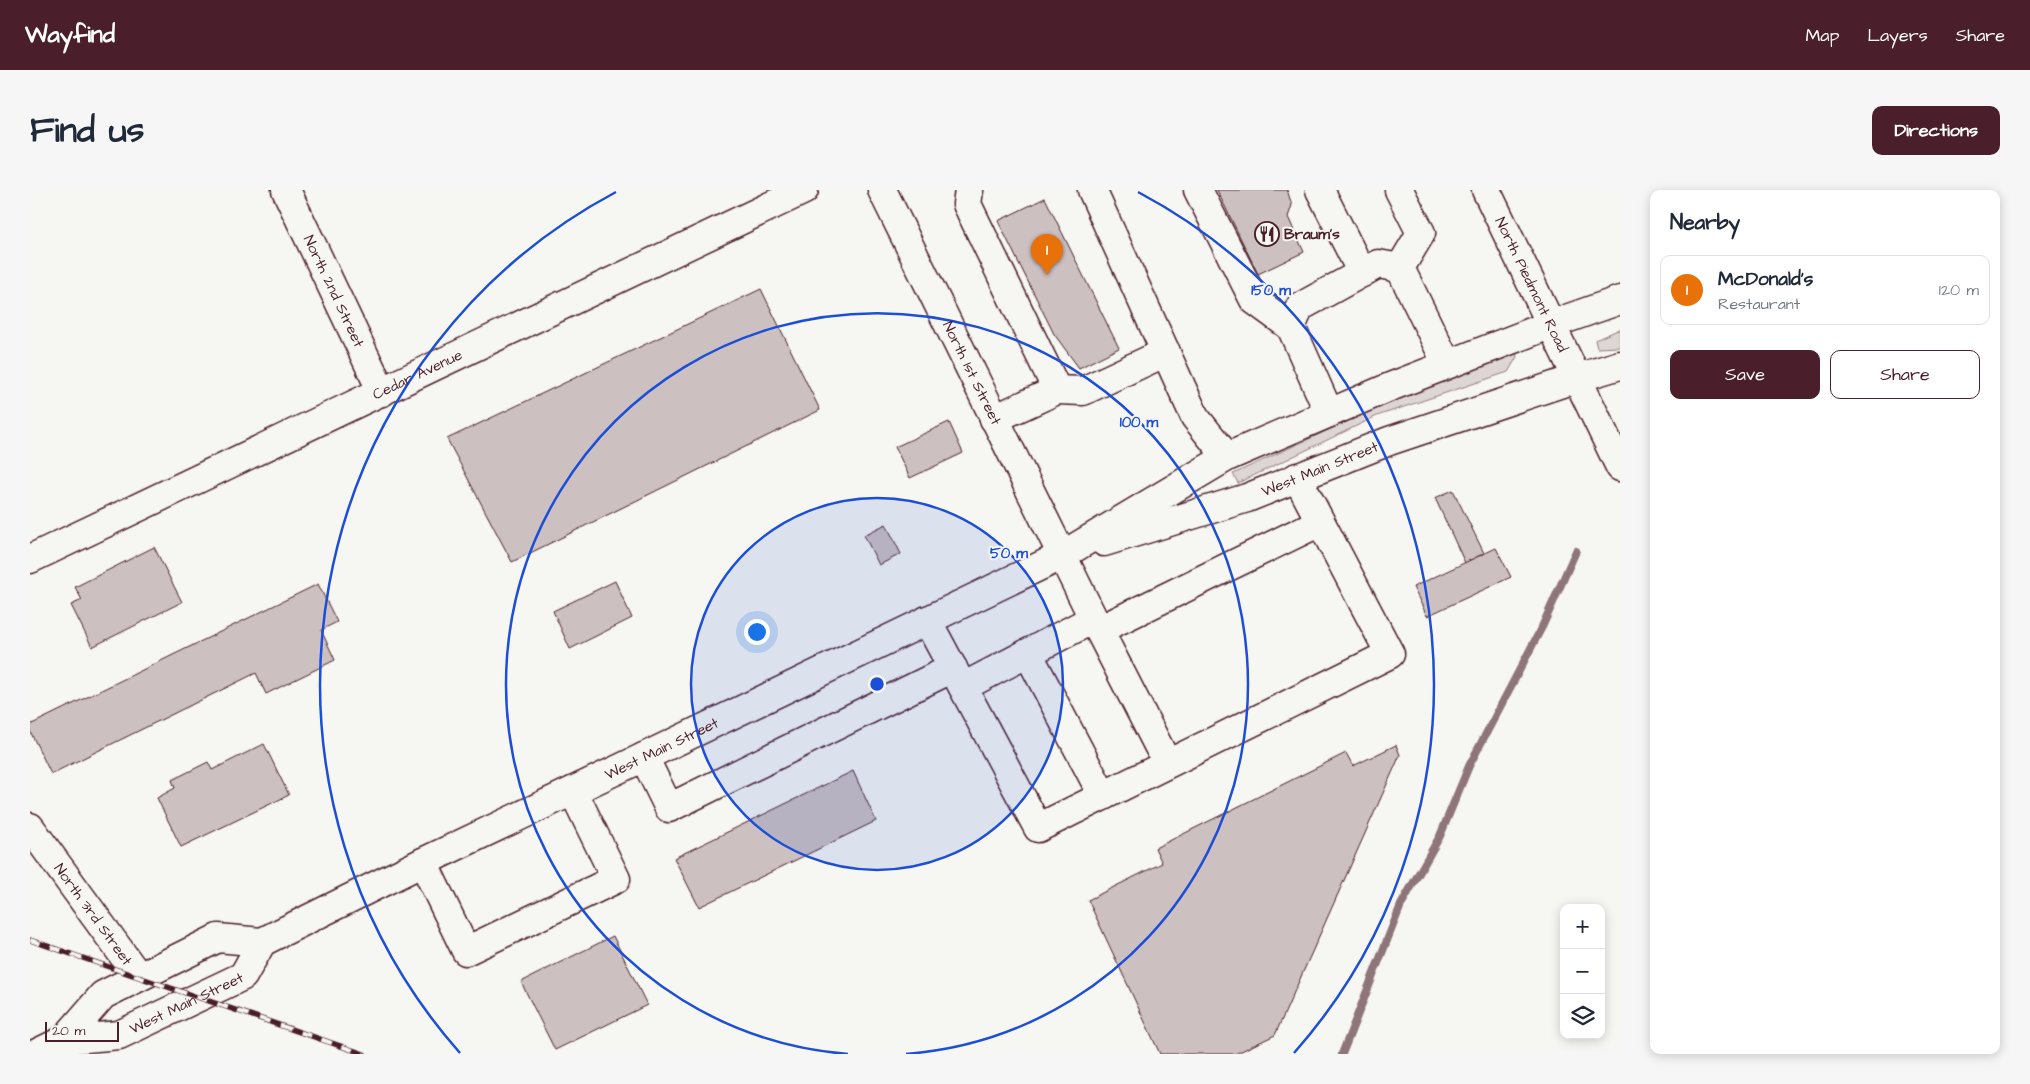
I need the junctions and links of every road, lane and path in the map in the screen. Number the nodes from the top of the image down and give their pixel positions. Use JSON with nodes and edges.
{"nodes":[{"id":1,"x":286,"y":190,"type":"edge"},
{"id":2,"x":804,"y":190,"type":"edge"},
{"id":3,"x":882,"y":190,"type":"edge"},
{"id":4,"x":970,"y":190,"type":"edge"},
{"id":5,"x":1092,"y":190,"type":"edge"},
{"id":6,"x":1198,"y":190,"type":"edge"},
{"id":7,"x":1320,"y":190,"type":"edge"},
{"id":8,"x":1399,"y":190,"type":"edge"},
{"id":9,"x":1486,"y":190,"type":"edge"},
{"id":10,"x":1400,"y":268,"type":"junction"},
{"id":11,"x":1362,"y":273,"type":"junction"},
{"id":12,"x":1620,"y":300,"type":"edge"},
{"id":13,"x":1552,"y":324,"type":"junction"},
{"id":14,"x":1291,"y":328,"type":"junction"},
{"id":15,"x":1166,"y":352,"type":"junction"},
{"id":16,"x":1447,"y":364,"type":"junction"},
{"id":17,"x":1620,"y":365,"type":"edge"},
{"id":18,"x":1577,"y":378,"type":"junction"},
{"id":19,"x":1057,"y":390,"type":"junction"},
{"id":20,"x":382,"y":392,"type":"junction"},
{"id":21,"x":1329,"y":413,"type":"junction"},
{"id":22,"x":994,"y":419,"type":"junction"},
{"id":23,"x":1227,"y":457,"type":"junction"},
{"id":24,"x":1620,"y":467,"type":"edge"},
{"id":25,"x":1297,"y":477,"type":"junction"},
{"id":26,"x":1320,"y":522,"type":"junction"},
{"id":27,"x":1061,"y":556,"type":"junction"},
{"id":28,"x":30,"y":559,"type":"edge"},
{"id":29,"x":927,"y":620,"type":"junction"},
{"id":30,"x":1096,"y":624,"type":"junction"},
{"id":31,"x":1028,"y":653,"type":"junction"},
{"id":32,"x":958,"y":678,"type":"junction"},
{"id":33,"x":644,"y":757,"type":"junction"},
{"id":34,"x":1167,"y":763,"type":"junction"},
{"id":35,"x":573,"y":791,"type":"junction"},
{"id":36,"x":1102,"y":796,"type":"junction"},
{"id":37,"x":30,"y":827,"type":"edge"},
{"id":38,"x":422,"y":862,"type":"junction"},
{"id":39,"x":262,"y":942,"type":"junction"},
{"id":40,"x":139,"y":977,"type":"junction"},
{"id":41,"x":67,"y":1047,"type":"edge"},
{"id":42,"x":35,"y":1054,"type":"edge"}],
"edges":[{"from":1,"to":20,"type":"main road","name":"North 2nd Street"},
{"from":2,"to":20,"type":"main road","name":"Cedar Avenue"},
{"from":3,"to":22,"type":"main road","name":"North 1st Street"},
{"from":4,"to":19,"type":"main road"},
{"from":5,"to":15,"type":"main road"},
{"from":6,"to":14,"type":"main road"},
{"from":7,"to":11,"type":"main road"},
{"from":8,"to":10,"type":"main road"},
{"from":9,"to":13,"type":"main road","name":"North Piedmont Road"},
{"from":10,"to":11,"type":"main road"},
{"from":10,"to":16,"type":"main road"},
{"from":11,"to":14,"type":"main road"},
{"from":12,"to":13,"type":"main road","name":"West Main Street"},
{"from":13,"to":16,"type":"main road","name":"West Main Street"},
{"from":13,"to":18,"type":"main road","name":"North Piedmont Road"},
{"from":14,"to":21,"type":"main road"},
{"from":15,"to":19,"type":"main road"},
{"from":15,"to":23,"type":"main road"},
{"from":16,"to":21,"type":"main road","name":"West Main Street"},
{"from":17,"to":18,"type":"main road","name":"West Main Street"},
{"from":18,"to":24,"type":"main road","name":"North Piedmont Road"},
{"from":18,"to":25,"type":"main road","name":"West Main Street"},
{"from":19,"to":22,"type":"main road"},
{"from":20,"to":28,"type":"main road","name":"Cedar Avenue"},
{"from":21,"to":23,"type":"main road","name":"West Main Street"},
{"from":22,"to":27,"type":"main road","name":"North 1st Street"},
{"from":23,"to":27,"type":"main road","name":"West Main Street"},
{"from":25,"to":26,"type":"main road"},
{"from":25,"to":27,"type":"main road","name":"West Main Street"},
{"from":26,"to":30,"type":"main road"},
{"from":26,"to":34,"type":"main road"},
{"from":27,"to":29,"type":"main road","name":"West Main Street"},
{"from":27,"to":30,"type":"main road","name":"North 1st Street"},
{"from":29,"to":32,"type":"main road"},
{"from":29,"to":33,"type":"main road","name":"West Main Street"},
{"from":30,"to":31,"type":"main road"},
{"from":30,"to":34,"type":"main road","name":"North 1st Street"},
{"from":31,"to":32,"type":"main road"},
{"from":31,"to":36,"type":"main road"},
{"from":32,"to":33,"type":"main road"},
{"from":32,"to":36,"type":"main road"},
{"from":33,"to":35,"type":"main road","name":"West Main Street"},
{"from":34,"to":36,"type":"main road"},
{"from":35,"to":38,"type":"main road","name":"West Main Street"},
{"from":35,"to":38,"type":"main road"},
{"from":37,"to":40,"type":"main road","name":"North 3rd Street"},
{"from":38,"to":39,"type":"main road","name":"West Main Street"},
{"from":39,"to":40,"type":"main road","name":"West Main Street"},
{"from":39,"to":41,"type":"main road","name":"West Main Street"},
{"from":40,"to":41,"type":"main road","name":"West Main Street"},
{"from":41,"to":42,"type":"main road","name":"West Main Street"}]}
